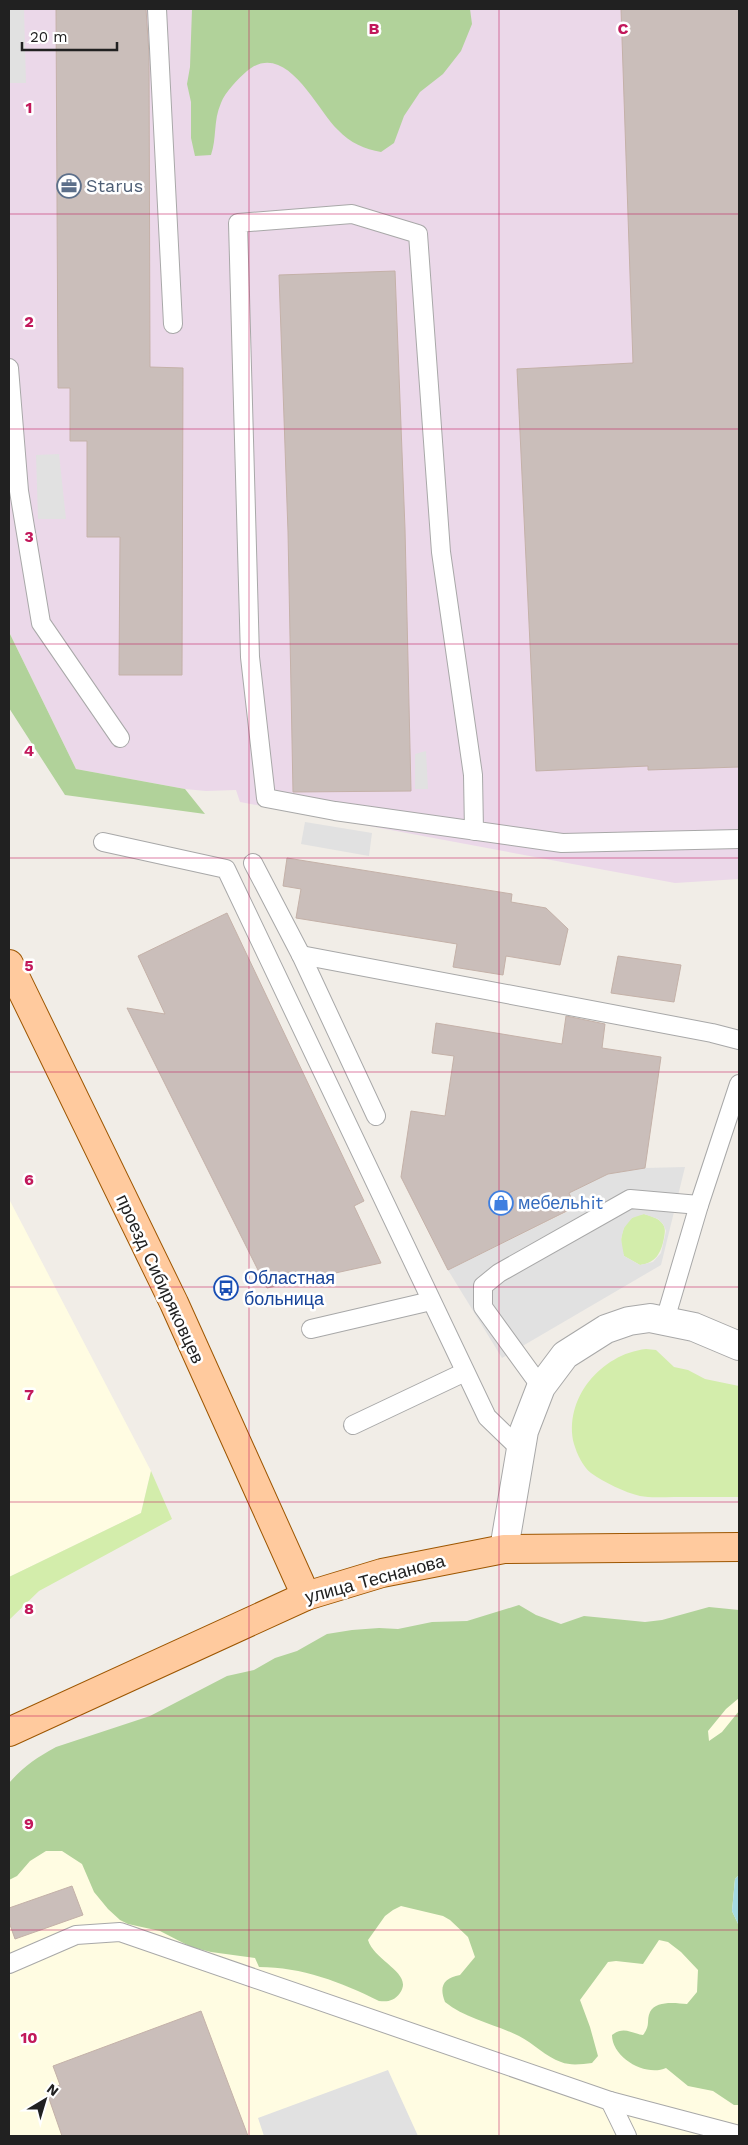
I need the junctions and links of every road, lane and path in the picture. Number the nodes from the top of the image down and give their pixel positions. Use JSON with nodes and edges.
{"nodes":[{"id":1,"x":157,"y":9,"type":"edge"},
{"id":2,"x":173,"y":324,"type":"dead end"},
{"id":3,"x":9,"y":368,"type":"edge"},
{"id":4,"x":14,"y":486,"type":"edge"},
{"id":5,"x":120,"y":738,"type":"dead end"},
{"id":6,"x":474,"y":831,"type":"junction"},
{"id":7,"x":739,"y":838,"type":"edge"},
{"id":8,"x":103,"y":842,"type":"dead end"},
{"id":9,"x":253,"y":863,"type":"dead end"},
{"id":10,"x":301,"y":955,"type":"junction"},
{"id":11,"x":9,"y":964,"type":"edge"},
{"id":12,"x":739,"y":1040,"type":"edge"},
{"id":13,"x":739,"y":1084,"type":"edge"},
{"id":14,"x":376,"y":1116,"type":"dead end"},
{"id":15,"x":699,"y":1205,"type":"junction"},
{"id":16,"x":431,"y":1301,"type":"junction"},
{"id":17,"x":665,"y":1320,"type":"junction"},
{"id":18,"x":311,"y":1329,"type":"dead end"},
{"id":19,"x":739,"y":1346,"type":"edge"},
{"id":20,"x":465,"y":1372,"type":"junction"},
{"id":21,"x":541,"y":1387,"type":"junction"},
{"id":22,"x":353,"y":1425,"type":"dead end"},
{"id":23,"x":520,"y":1448,"type":"junction"},
{"id":24,"x":739,"y":1547,"type":"edge"},
{"id":25,"x":504,"y":1550,"type":"junction"},
{"id":26,"x":306,"y":1596,"type":"junction"},
{"id":27,"x":9,"y":1732,"type":"edge"},
{"id":28,"x":9,"y":1964,"type":"edge"},
{"id":29,"x":610,"y":2102,"type":"junction"},
{"id":30,"x":739,"y":2135,"type":"edge"},
{"id":31,"x":627,"y":2136,"type":"edge"}],
"edges":[{"from":1,"to":2,"type":"lane"},
{"from":3,"to":4,"type":"lane"},
{"from":4,"to":5,"type":"lane"},
{"from":6,"to":6,"type":"lane"},
{"from":6,"to":7,"type":"lane"},
{"from":8,"to":16,"type":"lane"},
{"from":9,"to":10,"type":"lane"},
{"from":10,"to":12,"type":"lane"},
{"from":10,"to":14,"type":"lane"},
{"from":11,"to":26,"type":"main road","name":"проезд Сибиряковцев"},
{"from":13,"to":15,"type":"lane"},
{"from":15,"to":17,"type":"lane"},
{"from":15,"to":21,"type":"lane"},
{"from":16,"to":18,"type":"lane"},
{"from":16,"to":20,"type":"lane"},
{"from":17,"to":19,"type":"street"},
{"from":17,"to":21,"type":"street"},
{"from":20,"to":22,"type":"lane"},
{"from":20,"to":23,"type":"lane"},
{"from":21,"to":23,"type":"street"},
{"from":23,"to":25,"type":"street"},
{"from":24,"to":25,"type":"main road","name":"улица Теснанова"},
{"from":25,"to":26,"type":"main road","name":"улица Теснанова"},
{"from":26,"to":27,"type":"main road","name":"улица Теснанова"},
{"from":28,"to":29,"type":"lane"},
{"from":29,"to":30,"type":"lane"},
{"from":29,"to":31,"type":"lane"}]}
